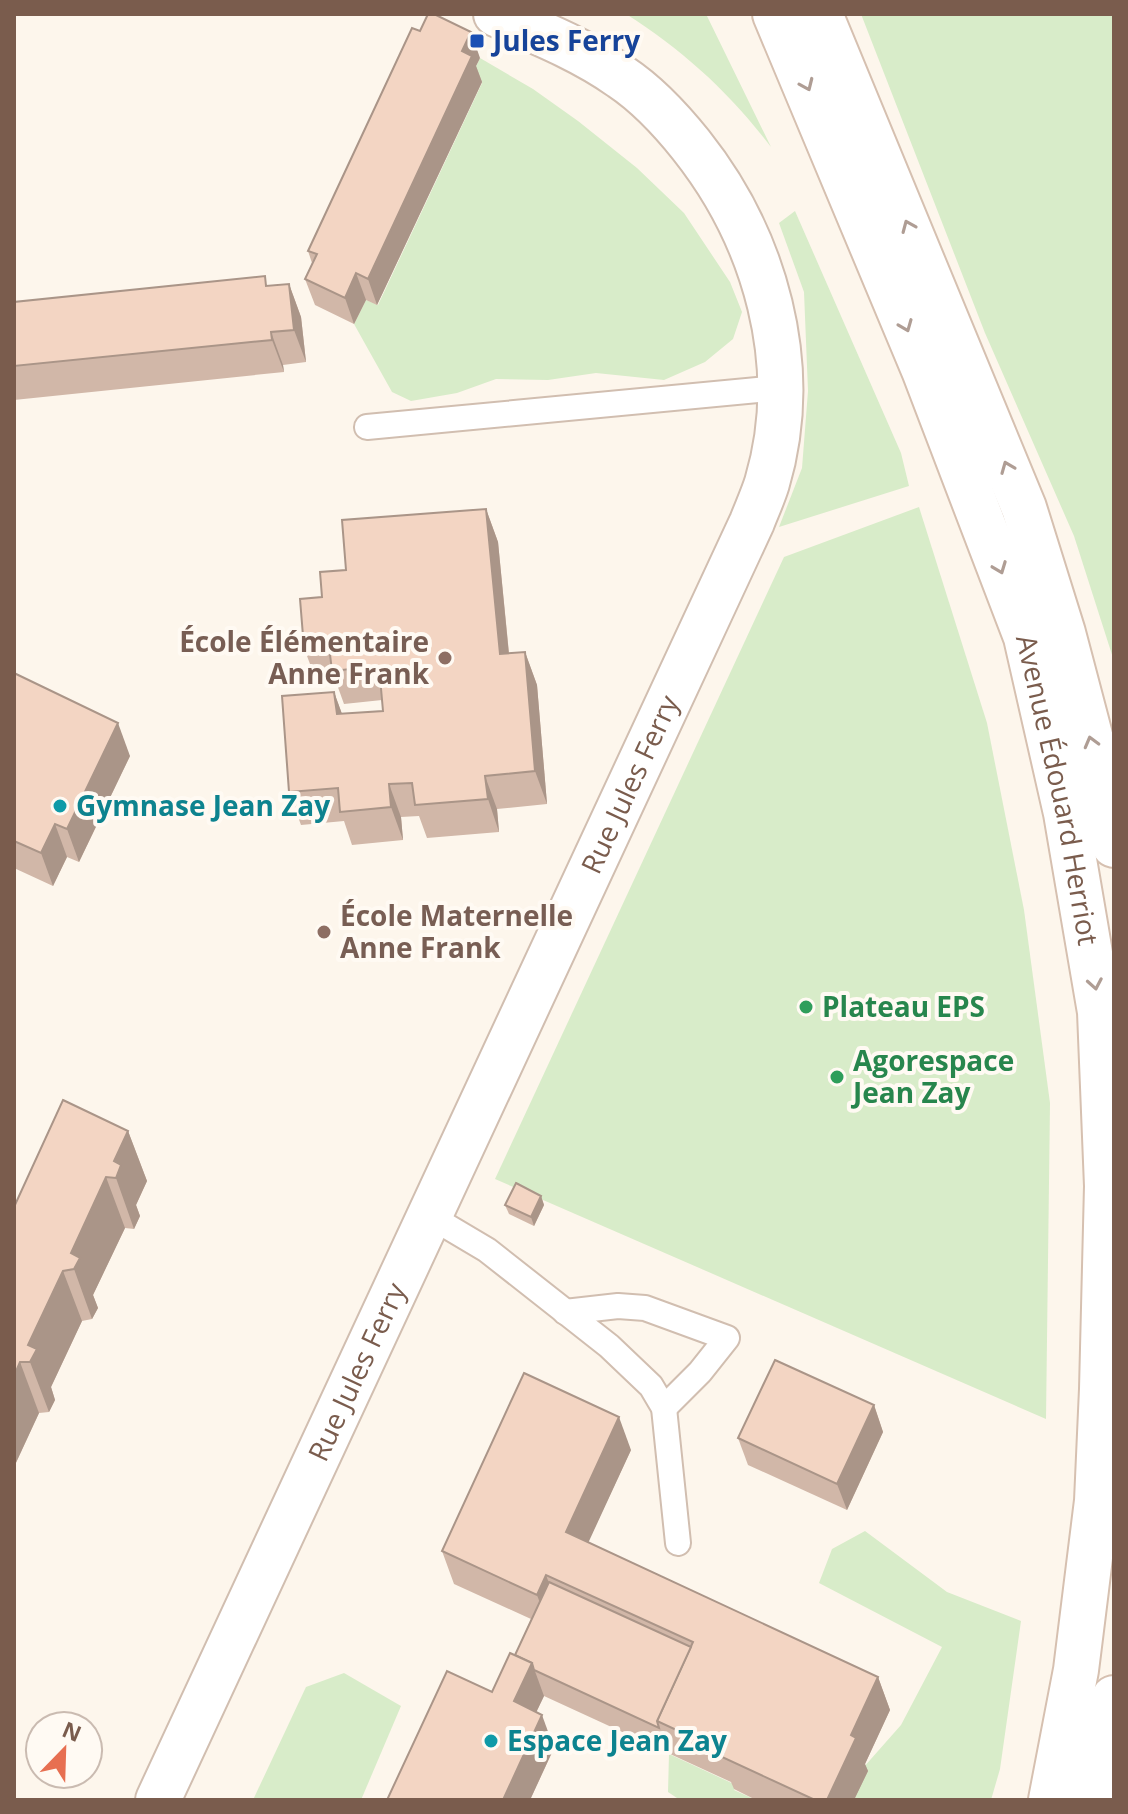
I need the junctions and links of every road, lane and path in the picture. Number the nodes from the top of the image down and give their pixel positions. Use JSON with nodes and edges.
{"nodes":[{"id":1,"x":496,"y":14,"type":"edge"},
{"id":2,"x":775,"y":14,"type":"edge"},
{"id":3,"x":820,"y":14,"type":"edge"},
{"id":4,"x":779,"y":388,"type":"junction"},
{"id":5,"x":367,"y":427,"type":"dead end"},
{"id":6,"x":1114,"y":845,"type":"edge"},
{"id":7,"x":428,"y":1215,"type":"junction"},
{"id":8,"x":565,"y":1312,"type":"junction"},
{"id":9,"x":664,"y":1408,"type":"junction"},
{"id":10,"x":678,"y":1543,"type":"dead end"},
{"id":11,"x":1114,"y":1698,"type":"edge"},
{"id":12,"x":158,"y":1800,"type":"edge"},
{"id":13,"x":1051,"y":1800,"type":"edge"},
{"id":14,"x":1095,"y":1800,"type":"edge"}],
"edges":[{"from":1,"to":4,"type":"main road","name":"Rue Jules Ferry"},
{"from":2,"to":13,"type":"main road","name":"Avenue Édouard Herriot","one_way":true},
{"from":6,"to":3,"type":"main road","name":"Avenue Édouard Herriot","one_way":true},
{"from":4,"to":5,"type":"lane"},
{"from":4,"to":7,"type":"main road","name":"Rue Jules Ferry"},
{"from":7,"to":8,"type":"lane"},
{"from":7,"to":12,"type":"main road","name":"Rue Jules Ferry"},
{"from":8,"to":9,"type":"lane"},
{"from":8,"to":9,"type":"lane"},
{"from":9,"to":10,"type":"lane"},
{"from":11,"to":14,"type":"main road"}]}
